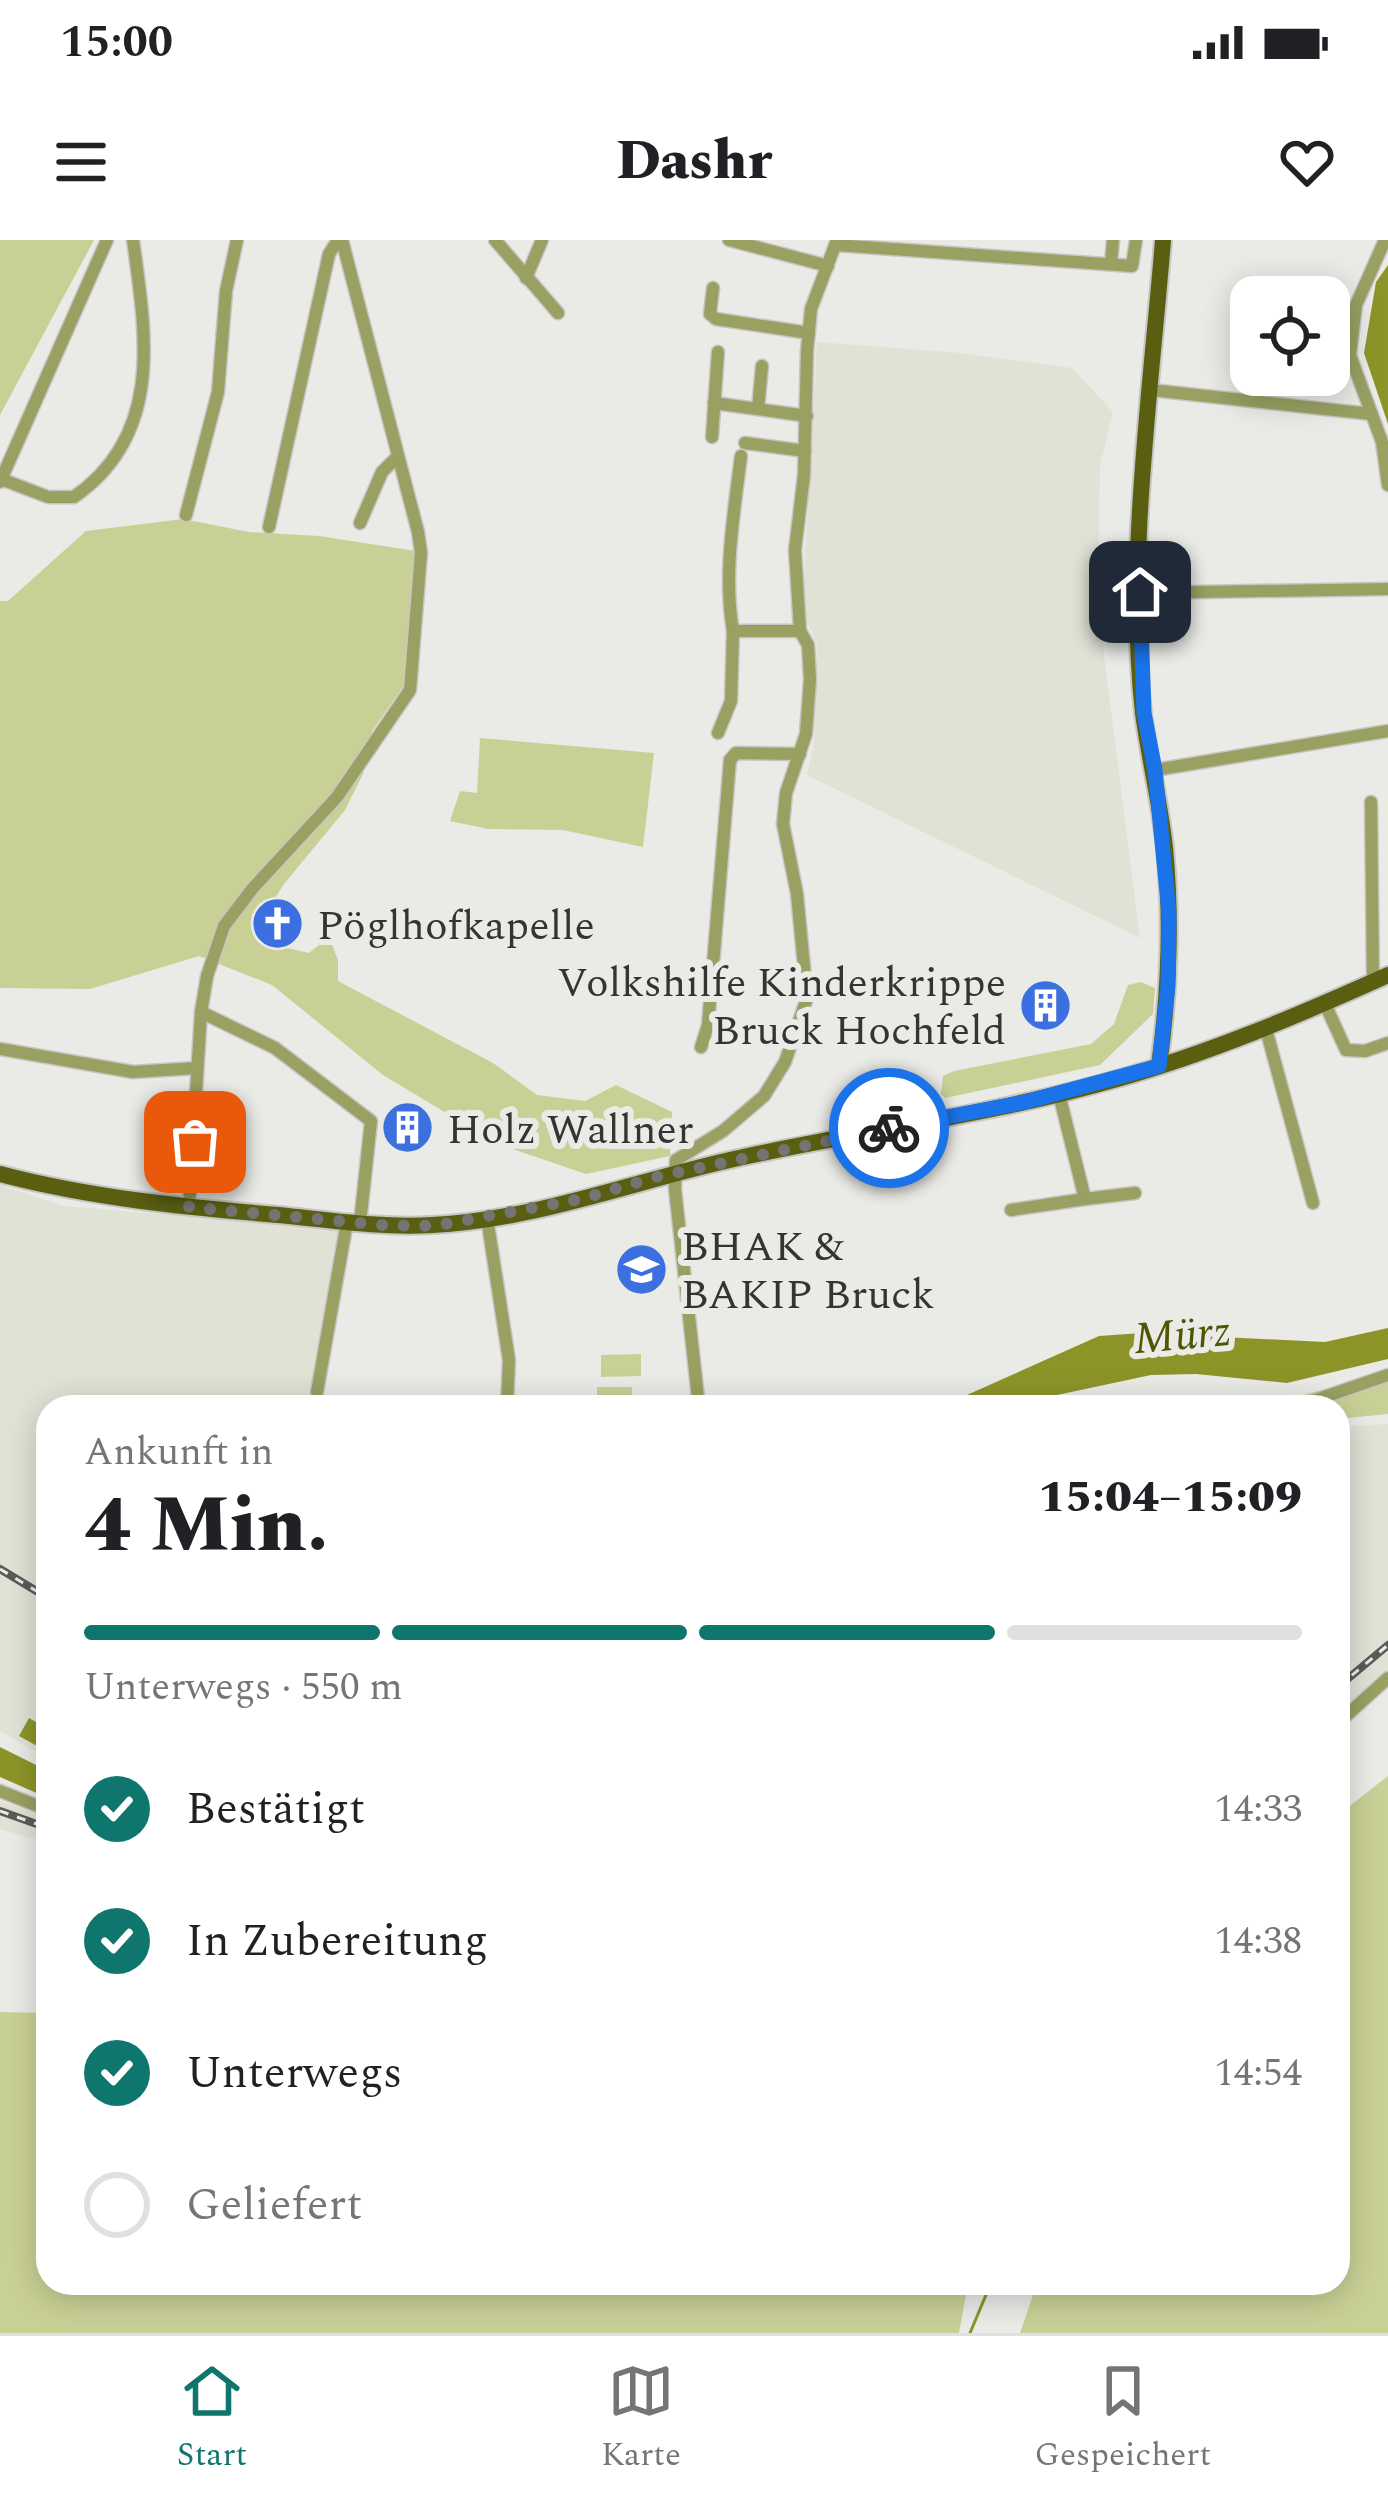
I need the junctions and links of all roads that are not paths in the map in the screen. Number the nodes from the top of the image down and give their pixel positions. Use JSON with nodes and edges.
{"nodes":[{"id":1,"x":107,"y":240,"type":"edge"},
{"id":2,"x":134,"y":240,"type":"edge"},
{"id":3,"x":237,"y":240,"type":"edge"},
{"id":4,"x":340,"y":240,"type":"edge"},
{"id":5,"x":495,"y":240,"type":"edge"},
{"id":6,"x":542,"y":240,"type":"edge"},
{"id":7,"x":729,"y":240,"type":"edge"},
{"id":8,"x":1113,"y":240,"type":"edge"},
{"id":9,"x":1136,"y":240,"type":"edge"},
{"id":10,"x":1163,"y":240,"type":"edge"},
{"id":11,"x":1384,"y":240,"type":"edge"},
{"id":12,"x":836,"y":242,"type":"edge"},
{"id":13,"x":1111,"y":264,"type":"junction"},
{"id":14,"x":828,"y":266,"type":"junction"},
{"id":15,"x":526,"y":278,"type":"junction"},
{"id":16,"x":712,"y":288,"type":"dead end"},
{"id":17,"x":558,"y":313,"type":"dead end"},
{"id":18,"x":809,"y":333,"type":"junction"},
{"id":19,"x":718,"y":352,"type":"dead end"},
{"id":20,"x":762,"y":366,"type":"dead end"},
{"id":21,"x":1151,"y":390,"type":"junction"},
{"id":22,"x":715,"y":403,"type":"junction"},
{"id":23,"x":758,"y":409,"type":"junction"},
{"id":24,"x":1371,"y":414,"type":"junction"},
{"id":25,"x":807,"y":416,"type":"junction"},
{"id":26,"x":712,"y":437,"type":"dead end"},
{"id":27,"x":805,"y":451,"type":"junction"},
{"id":28,"x":398,"y":456,"type":"junction"},
{"id":29,"x":1,"y":481,"type":"edge"},
{"id":30,"x":1388,"y":485,"type":"edge"},
{"id":31,"x":186,"y":515,"type":"dead end"},
{"id":32,"x":360,"y":523,"type":"dead end"},
{"id":33,"x":269,"y":527,"type":"dead end"},
{"id":34,"x":1388,"y":589,"type":"edge"},
{"id":35,"x":1140,"y":592,"type":"junction"},
{"id":36,"x":800,"y":631,"type":"junction"},
{"id":37,"x":733,"y":632,"type":"junction"},
{"id":38,"x":1388,"y":731,"type":"edge"},
{"id":39,"x":718,"y":733,"type":"dead end"},
{"id":40,"x":800,"y":754,"type":"junction"},
{"id":41,"x":1155,"y":770,"type":"junction"},
{"id":42,"x":1371,"y":802,"type":"dead end"},
{"id":43,"x":1381,"y":978,"type":"edge"},
{"id":44,"x":1325,"y":1004,"type":"junction"},
{"id":45,"x":201,"y":1012,"type":"junction"},
{"id":46,"x":1266,"y":1029,"type":"junction"},
{"id":47,"x":1388,"y":1042,"type":"edge"},
{"id":48,"x":701,"y":1047,"type":"dead end"},
{"id":49,"x":0,"y":1048,"type":"edge"},
{"id":50,"x":1159,"y":1066,"type":"junction"},
{"id":51,"x":197,"y":1068,"type":"junction"},
{"id":52,"x":1059,"y":1094,"type":"junction"},
{"id":53,"x":675,"y":1172,"type":"junction"},
{"id":54,"x":0,"y":1174,"type":"edge"},
{"id":55,"x":1135,"y":1193,"type":"dead end"},
{"id":56,"x":1085,"y":1199,"type":"junction"},
{"id":57,"x":1313,"y":1203,"type":"dead end"},
{"id":58,"x":189,"y":1207,"type":"junction"},
{"id":59,"x":1011,"y":1210,"type":"dead end"},
{"id":60,"x":487,"y":1218,"type":"junction"},
{"id":61,"x":353,"y":1222,"type":"junction"},
{"id":62,"x":1388,"y":1376,"type":"edge"},
{"id":63,"x":317,"y":1392,"type":"dead end"},
{"id":64,"x":508,"y":1395,"type":"edge"},
{"id":65,"x":698,"y":1395,"type":"edge"},
{"id":66,"x":1331,"y":1395,"type":"edge"},
{"id":67,"x":1388,"y":1678,"type":"edge"},
{"id":68,"x":1350,"y":1713,"type":"edge"},
{"id":69,"x":0,"y":1791,"type":"edge"},
{"id":70,"x":36,"y":1805,"type":"edge"}],
"edges":[{"from":1,"to":29,"type":"street"},
{"from":2,"to":29,"type":"street"},
{"from":3,"to":31,"type":"street"},
{"from":4,"to":28,"type":"street"},
{"from":4,"to":33,"type":"street"},
{"from":5,"to":15,"type":"street"},
{"from":6,"to":15,"type":"street"},
{"from":7,"to":14,"type":"street"},
{"from":8,"to":13,"type":"street"},
{"from":9,"to":13,"type":"street"},
{"from":10,"to":21,"type":"main road"},
{"from":11,"to":24,"type":"street"},
{"from":12,"to":13,"type":"street"},
{"from":12,"to":14,"type":"street"},
{"from":14,"to":18,"type":"street"},
{"from":15,"to":17,"type":"street"},
{"from":16,"to":18,"type":"street"},
{"from":18,"to":25,"type":"street"},
{"from":19,"to":22,"type":"street"},
{"from":20,"to":23,"type":"street"},
{"from":21,"to":24,"type":"street"},
{"from":21,"to":35,"type":"main road"},
{"from":22,"to":23,"type":"street"},
{"from":22,"to":26,"type":"street"},
{"from":23,"to":25,"type":"street"},
{"from":24,"to":30,"type":"street"},
{"from":25,"to":27,"type":"street"},
{"from":27,"to":36,"type":"street"},
{"from":27,"to":37,"type":"street"},
{"from":28,"to":32,"type":"street"},
{"from":28,"to":45,"type":"street"},
{"from":34,"to":35,"type":"street"},
{"from":35,"to":41,"type":"main road"},
{"from":36,"to":37,"type":"street"},
{"from":36,"to":40,"type":"street"},
{"from":37,"to":39,"type":"street"},
{"from":38,"to":41,"type":"street"},
{"from":40,"to":48,"type":"street"},
{"from":40,"to":53,"type":"street"},
{"from":41,"to":50,"type":"main road"},
{"from":42,"to":43,"type":"street"},
{"from":43,"to":44,"type":"main road"},
{"from":44,"to":46,"type":"main road"},
{"from":44,"to":47,"type":"street"},
{"from":45,"to":51,"type":"street"},
{"from":45,"to":61,"type":"street"},
{"from":46,"to":50,"type":"main road"},
{"from":46,"to":57,"type":"street"},
{"from":49,"to":51,"type":"street"},
{"from":50,"to":52,"type":"main road"},
{"from":51,"to":58,"type":"street"},
{"from":52,"to":53,"type":"main road"},
{"from":52,"to":56,"type":"street"},
{"from":53,"to":60,"type":"main road"},
{"from":53,"to":65,"type":"street"},
{"from":54,"to":58,"type":"main road"},
{"from":55,"to":56,"type":"street"},
{"from":56,"to":59,"type":"street"},
{"from":58,"to":61,"type":"main road"},
{"from":60,"to":61,"type":"main road"},
{"from":60,"to":64,"type":"street"},
{"from":61,"to":63,"type":"street"},
{"from":62,"to":66,"type":"street"},
{"from":67,"to":68,"type":"street"},
{"from":69,"to":70,"type":"street"}]}
